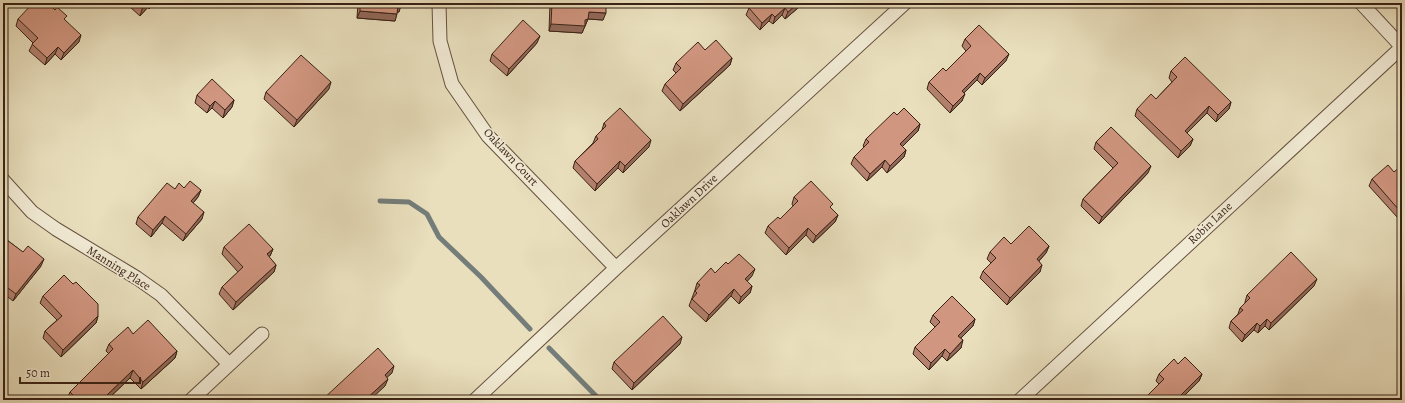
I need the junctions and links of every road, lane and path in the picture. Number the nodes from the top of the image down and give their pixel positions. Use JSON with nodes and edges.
{"nodes":[{"id":1,"x":439,"y":3,"type":"edge"},
{"id":2,"x":905,"y":3,"type":"edge"},
{"id":3,"x":1361,"y":3,"type":"edge"},
{"id":4,"x":1402,"y":47,"type":"edge"},
{"id":5,"x":3,"y":180,"type":"edge"},
{"id":6,"x":616,"y":268,"type":"junction"},
{"id":7,"x":262,"y":334,"type":"dead end"},
{"id":8,"x":229,"y":364,"type":"junction"},
{"id":9,"x":191,"y":400,"type":"edge"},
{"id":10,"x":475,"y":400,"type":"edge"},
{"id":11,"x":1020,"y":400,"type":"edge"}],
"edges":[{"from":1,"to":6,"type":"street","name":"Oaklawn Court"},
{"from":2,"to":6,"type":"street","name":"Oaklawn Drive"},
{"from":3,"to":4,"type":"street"},
{"from":4,"to":11,"type":"street","name":"Robin Lane"},
{"from":5,"to":8,"type":"street","name":"Manning Place"},
{"from":6,"to":10,"type":"street","name":"Oaklawn Drive"},
{"from":7,"to":8,"type":"street"},
{"from":8,"to":9,"type":"street"}]}
